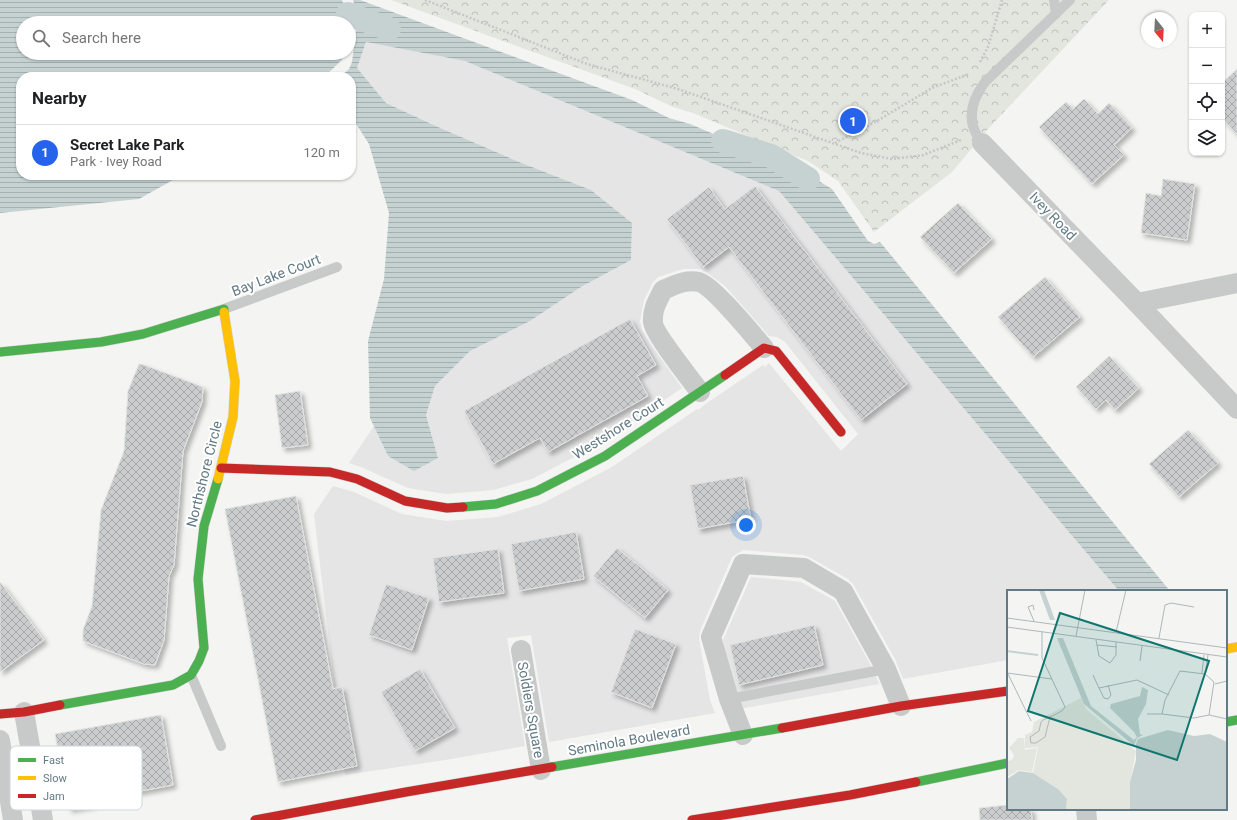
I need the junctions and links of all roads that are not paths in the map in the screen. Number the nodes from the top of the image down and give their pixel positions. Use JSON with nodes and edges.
{"nodes":[{"id":1,"x":1054,"y":0,"type":"edge"},
{"id":2,"x":1070,"y":0,"type":"edge"},
{"id":3,"x":1056,"y":14,"type":"junction"},
{"id":4,"x":978,"y":138,"type":"joint"},
{"id":5,"x":337,"y":267,"type":"dead end"},
{"id":6,"x":1237,"y":283,"type":"edge"},
{"id":7,"x":1137,"y":304,"type":"junction"},
{"id":8,"x":224,"y":309,"type":"junction"},
{"id":9,"x":764,"y":348,"type":"junction"},
{"id":10,"x":0,"y":352,"type":"edge"},
{"id":11,"x":700,"y":392,"type":"junction"},
{"id":12,"x":1237,"y":409,"type":"edge"},
{"id":13,"x":841,"y":432,"type":"dead end"},
{"id":14,"x":221,"y":468,"type":"junction"},
{"id":15,"x":1237,"y":647,"type":"edge"},
{"id":16,"x":1227,"y":649,"type":"edge"},
{"id":17,"x":521,"y":650,"type":"dead end"},
{"id":18,"x":886,"y":669,"type":"junction"},
{"id":19,"x":191,"y":675,"type":"junction"},
{"id":20,"x":1007,"y":691,"type":"edge"},
{"id":21,"x":729,"y":699,"type":"junction"},
{"id":22,"x":901,"y":706,"type":"junction"},
{"id":23,"x":24,"y":712,"type":"junction"},
{"id":24,"x":0,"y":714,"type":"edge"},
{"id":25,"x":1237,"y":720,"type":"edge"},
{"id":26,"x":1227,"y":722,"type":"edge"},
{"id":27,"x":743,"y":735,"type":"junction"},
{"id":28,"x":0,"y":740,"type":"edge"},
{"id":29,"x":30,"y":746,"type":"edge"},
{"id":30,"x":221,"y":746,"type":"dead end"},
{"id":31,"x":1007,"y":763,"type":"edge"},
{"id":32,"x":541,"y":770,"type":"junction"},
{"id":33,"x":10,"y":802,"type":"edge"},
{"id":34,"x":11,"y":810,"type":"edge"},
{"id":35,"x":41,"y":810,"type":"edge"},
{"id":36,"x":1086,"y":810,"type":"edge"},
{"id":37,"x":768,"y":814,"type":"edge"},
{"id":38,"x":13,"y":820,"type":"edge"},
{"id":39,"x":43,"y":820,"type":"edge"},
{"id":40,"x":255,"y":820,"type":"edge"},
{"id":41,"x":692,"y":820,"type":"edge"},
{"id":42,"x":1087,"y":820,"type":"edge"}],
"edges":[{"from":1,"to":3,"type":"lane"},
{"from":2,"to":3,"type":"lane"},
{"from":3,"to":4,"type":"lane"},
{"from":4,"to":7,"type":"street","name":"Ivey Road"},
{"from":5,"to":8,"type":"lane","name":"Bay Lake Court"},
{"from":6,"to":7,"type":"street"},
{"from":7,"to":12,"type":"street","name":"Ivey Road"},
{"from":8,"to":10,"type":"street"},
{"from":8,"to":14,"type":"street","name":"Northshore Circle"},
{"from":9,"to":11,"type":"street","name":"Westshore Court"},
{"from":9,"to":11,"type":"street"},
{"from":9,"to":13,"type":"street"},
{"from":11,"to":14,"type":"street","name":"Westshore Court"},
{"from":14,"to":19,"type":"street","name":"Northshore Circle"},
{"from":15,"to":16,"type":"street"},
{"from":17,"to":32,"type":"street","name":"Soldiers Square"},
{"from":18,"to":21,"type":"lane"},
{"from":18,"to":21,"type":"street"},
{"from":18,"to":22,"type":"street"},
{"from":19,"to":23,"type":"street"},
{"from":19,"to":30,"type":"lane"},
{"from":20,"to":22,"type":"street","name":"Seminola Boulevard"},
{"from":21,"to":27,"type":"street"},
{"from":22,"to":27,"type":"street","name":"Seminola Boulevard"},
{"from":23,"to":24,"type":"street"},
{"from":23,"to":29,"type":"street"},
{"from":25,"to":26,"type":"street"},
{"from":27,"to":32,"type":"street","name":"Seminola Boulevard"},
{"from":28,"to":33,"type":"street"},
{"from":31,"to":37,"type":"street"},
{"from":32,"to":40,"type":"street","name":"Seminola Boulevard"},
{"from":34,"to":38,"type":"street"},
{"from":35,"to":39,"type":"street"},
{"from":36,"to":42,"type":"street"},
{"from":37,"to":41,"type":"street"}]}
